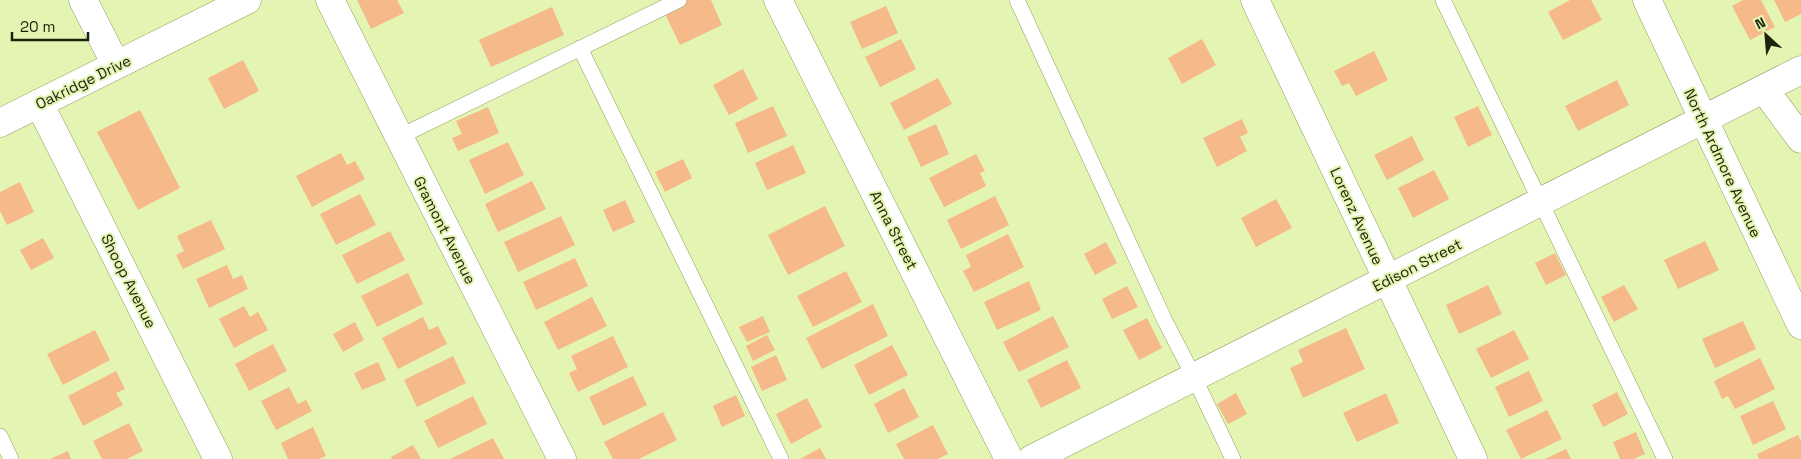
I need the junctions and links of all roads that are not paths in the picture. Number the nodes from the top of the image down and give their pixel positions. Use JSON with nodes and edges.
{"nodes":[{"id":1,"x":83,"y":0,"type":"edge"},
{"id":2,"x":247,"y":0,"type":"edge"},
{"id":3,"x":330,"y":0,"type":"edge"},
{"id":4,"x":679,"y":0,"type":"edge"},
{"id":5,"x":778,"y":0,"type":"edge"},
{"id":6,"x":1017,"y":0,"type":"edge"},
{"id":7,"x":1254,"y":0,"type":"edge"},
{"id":8,"x":1443,"y":0,"type":"edge"},
{"id":9,"x":1647,"y":0,"type":"edge"},
{"id":10,"x":580,"y":48,"type":"junction"},
{"id":11,"x":116,"y":65,"type":"junction"},
{"id":12,"x":1801,"y":70,"type":"edge"},
{"id":13,"x":1764,"y":89,"type":"junction"},
{"id":14,"x":39,"y":103,"type":"junction"},
{"id":15,"x":1703,"y":120,"type":"junction"},
{"id":16,"x":0,"y":123,"type":"edge"},
{"id":17,"x":399,"y":137,"type":"junction"},
{"id":18,"x":1801,"y":139,"type":"edge"},
{"id":19,"x":1541,"y":202,"type":"junction"},
{"id":20,"x":1387,"y":280,"type":"junction"},
{"id":21,"x":1801,"y":325,"type":"edge"},
{"id":22,"x":1194,"y":377,"type":"junction"},
{"id":23,"x":0,"y":436,"type":"edge"},
{"id":24,"x":12,"y":459,"type":"edge"},
{"id":25,"x":218,"y":459,"type":"edge"},
{"id":26,"x":562,"y":459,"type":"edge"},
{"id":27,"x":781,"y":459,"type":"edge"},
{"id":28,"x":1009,"y":459,"type":"edge"},
{"id":29,"x":1032,"y":459,"type":"edge"},
{"id":30,"x":1233,"y":459,"type":"edge"},
{"id":31,"x":1473,"y":459,"type":"edge"},
{"id":32,"x":1665,"y":459,"type":"edge"}],
"edges":[{"from":1,"to":11,"type":"street"},
{"from":2,"to":11,"type":"street","name":"Oakridge Drive"},
{"from":3,"to":17,"type":"street","name":"Gramont Avenue"},
{"from":4,"to":10,"type":"lane"},
{"from":5,"to":28,"type":"street","name":"Anna Street"},
{"from":6,"to":22,"type":"lane"},
{"from":7,"to":20,"type":"street","name":"Lorenz Avenue"},
{"from":8,"to":19,"type":"lane"},
{"from":9,"to":15,"type":"street","name":"North Ardmore Avenue"},
{"from":10,"to":17,"type":"lane"},
{"from":10,"to":27,"type":"lane"},
{"from":11,"to":14,"type":"street","name":"Oakridge Drive"},
{"from":12,"to":13,"type":"street","name":"Edison Street"},
{"from":13,"to":15,"type":"street","name":"Edison Street"},
{"from":13,"to":18,"type":"street"},
{"from":14,"to":16,"type":"street","name":"Oakridge Drive"},
{"from":14,"to":25,"type":"street","name":"Shoop Avenue"},
{"from":15,"to":19,"type":"street","name":"Edison Street"},
{"from":15,"to":21,"type":"street","name":"North Ardmore Avenue"},
{"from":17,"to":26,"type":"street","name":"Gramont Avenue"},
{"from":19,"to":20,"type":"street","name":"Edison Street"},
{"from":19,"to":32,"type":"lane"},
{"from":20,"to":22,"type":"street","name":"Edison Street"},
{"from":20,"to":31,"type":"street","name":"Lorenz Avenue"},
{"from":22,"to":29,"type":"street","name":"Edison Street"},
{"from":22,"to":30,"type":"lane"},
{"from":23,"to":24,"type":"lane"}]}
